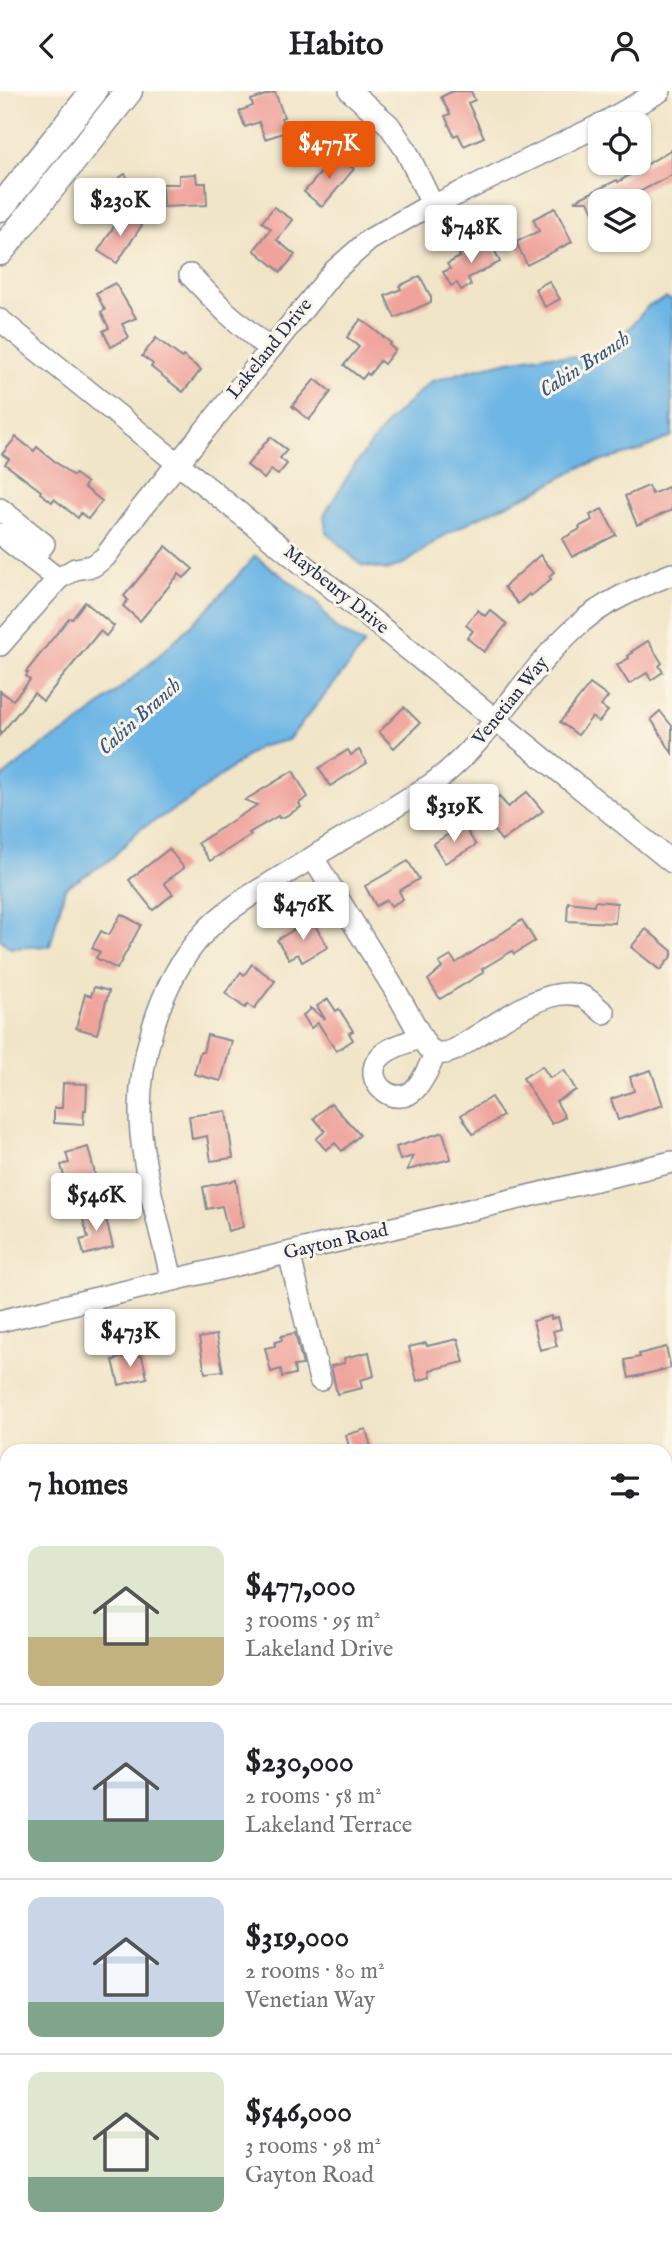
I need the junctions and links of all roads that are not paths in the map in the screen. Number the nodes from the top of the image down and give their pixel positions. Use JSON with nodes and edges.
{"nodes":[{"id":1,"x":94,"y":91,"type":"edge"},
{"id":2,"x":129,"y":91,"type":"edge"},
{"id":3,"x":350,"y":91,"type":"edge"},
{"id":4,"x":660,"y":91,"type":"edge"},
{"id":5,"x":624,"y":112,"type":"edge"},
{"id":6,"x":588,"y":131,"type":"edge"},
{"id":7,"x":433,"y":207,"type":"junction"},
{"id":8,"x":0,"y":208,"type":"edge"},
{"id":9,"x":0,"y":251,"type":"edge"},
{"id":10,"x":190,"y":275,"type":"dead end"},
{"id":11,"x":0,"y":320,"type":"edge"},
{"id":12,"x":269,"y":349,"type":"junction"},
{"id":13,"x":178,"y":462,"type":"junction"},
{"id":14,"x":0,"y":509,"type":"edge"},
{"id":15,"x":0,"y":534,"type":"edge"},
{"id":16,"x":32,"y":559,"type":"junction"},
{"id":17,"x":58,"y":579,"type":"junction"},
{"id":18,"x":669,"y":582,"type":"edge"},
{"id":19,"x":0,"y":645,"type":"edge"},
{"id":20,"x":496,"y":719,"type":"junction"},
{"id":21,"x":313,"y":857,"type":"junction"},
{"id":22,"x":672,"y":862,"type":"edge"},
{"id":23,"x":604,"y":1013,"type":"dead end"},
{"id":24,"x":421,"y":1037,"type":"junction"},
{"id":25,"x":436,"y":1053,"type":"junction"},
{"id":26,"x":672,"y":1162,"type":"edge"},
{"id":27,"x":289,"y":1253,"type":"junction"},
{"id":28,"x":172,"y":1280,"type":"junction"},
{"id":29,"x":0,"y":1321,"type":"edge"},
{"id":30,"x":320,"y":1380,"type":"dead end"}],
"edges":[{"from":1,"to":8,"type":"main road"},
{"from":2,"to":9,"type":"main road"},
{"from":3,"to":7,"type":"street"},
{"from":4,"to":5,"type":"street","name":"Lakeland Drive"},
{"from":6,"to":7,"type":"street","name":"Lakeland Drive"},
{"from":7,"to":12,"type":"street","name":"Lakeland Drive"},
{"from":10,"to":12,"type":"street"},
{"from":11,"to":13,"type":"street","name":"Maybeury Drive"},
{"from":12,"to":13,"type":"street","name":"Lakeland Drive"},
{"from":13,"to":17,"type":"street","name":"Lakeland Drive"},
{"from":13,"to":20,"type":"street","name":"Maybeury Drive"},
{"from":14,"to":16,"type":"street"},
{"from":15,"to":16,"type":"street"},
{"from":16,"to":17,"type":"street"},
{"from":17,"to":19,"type":"street","name":"Lakeland Drive"},
{"from":18,"to":20,"type":"street","name":"Venetian Way"},
{"from":20,"to":21,"type":"street","name":"Venetian Way"},
{"from":20,"to":22,"type":"street","name":"Maybeury Drive"},
{"from":21,"to":24,"type":"street"},
{"from":21,"to":28,"type":"street","name":"Venetian Way"},
{"from":23,"to":25,"type":"street"},
{"from":24,"to":25,"type":"street"},
{"from":24,"to":25,"type":"street"},
{"from":26,"to":27,"type":"street","name":"Gayton Road"},
{"from":27,"to":28,"type":"street","name":"Gayton Road"},
{"from":27,"to":30,"type":"street"},
{"from":28,"to":29,"type":"street","name":"Gayton Road"}]}
